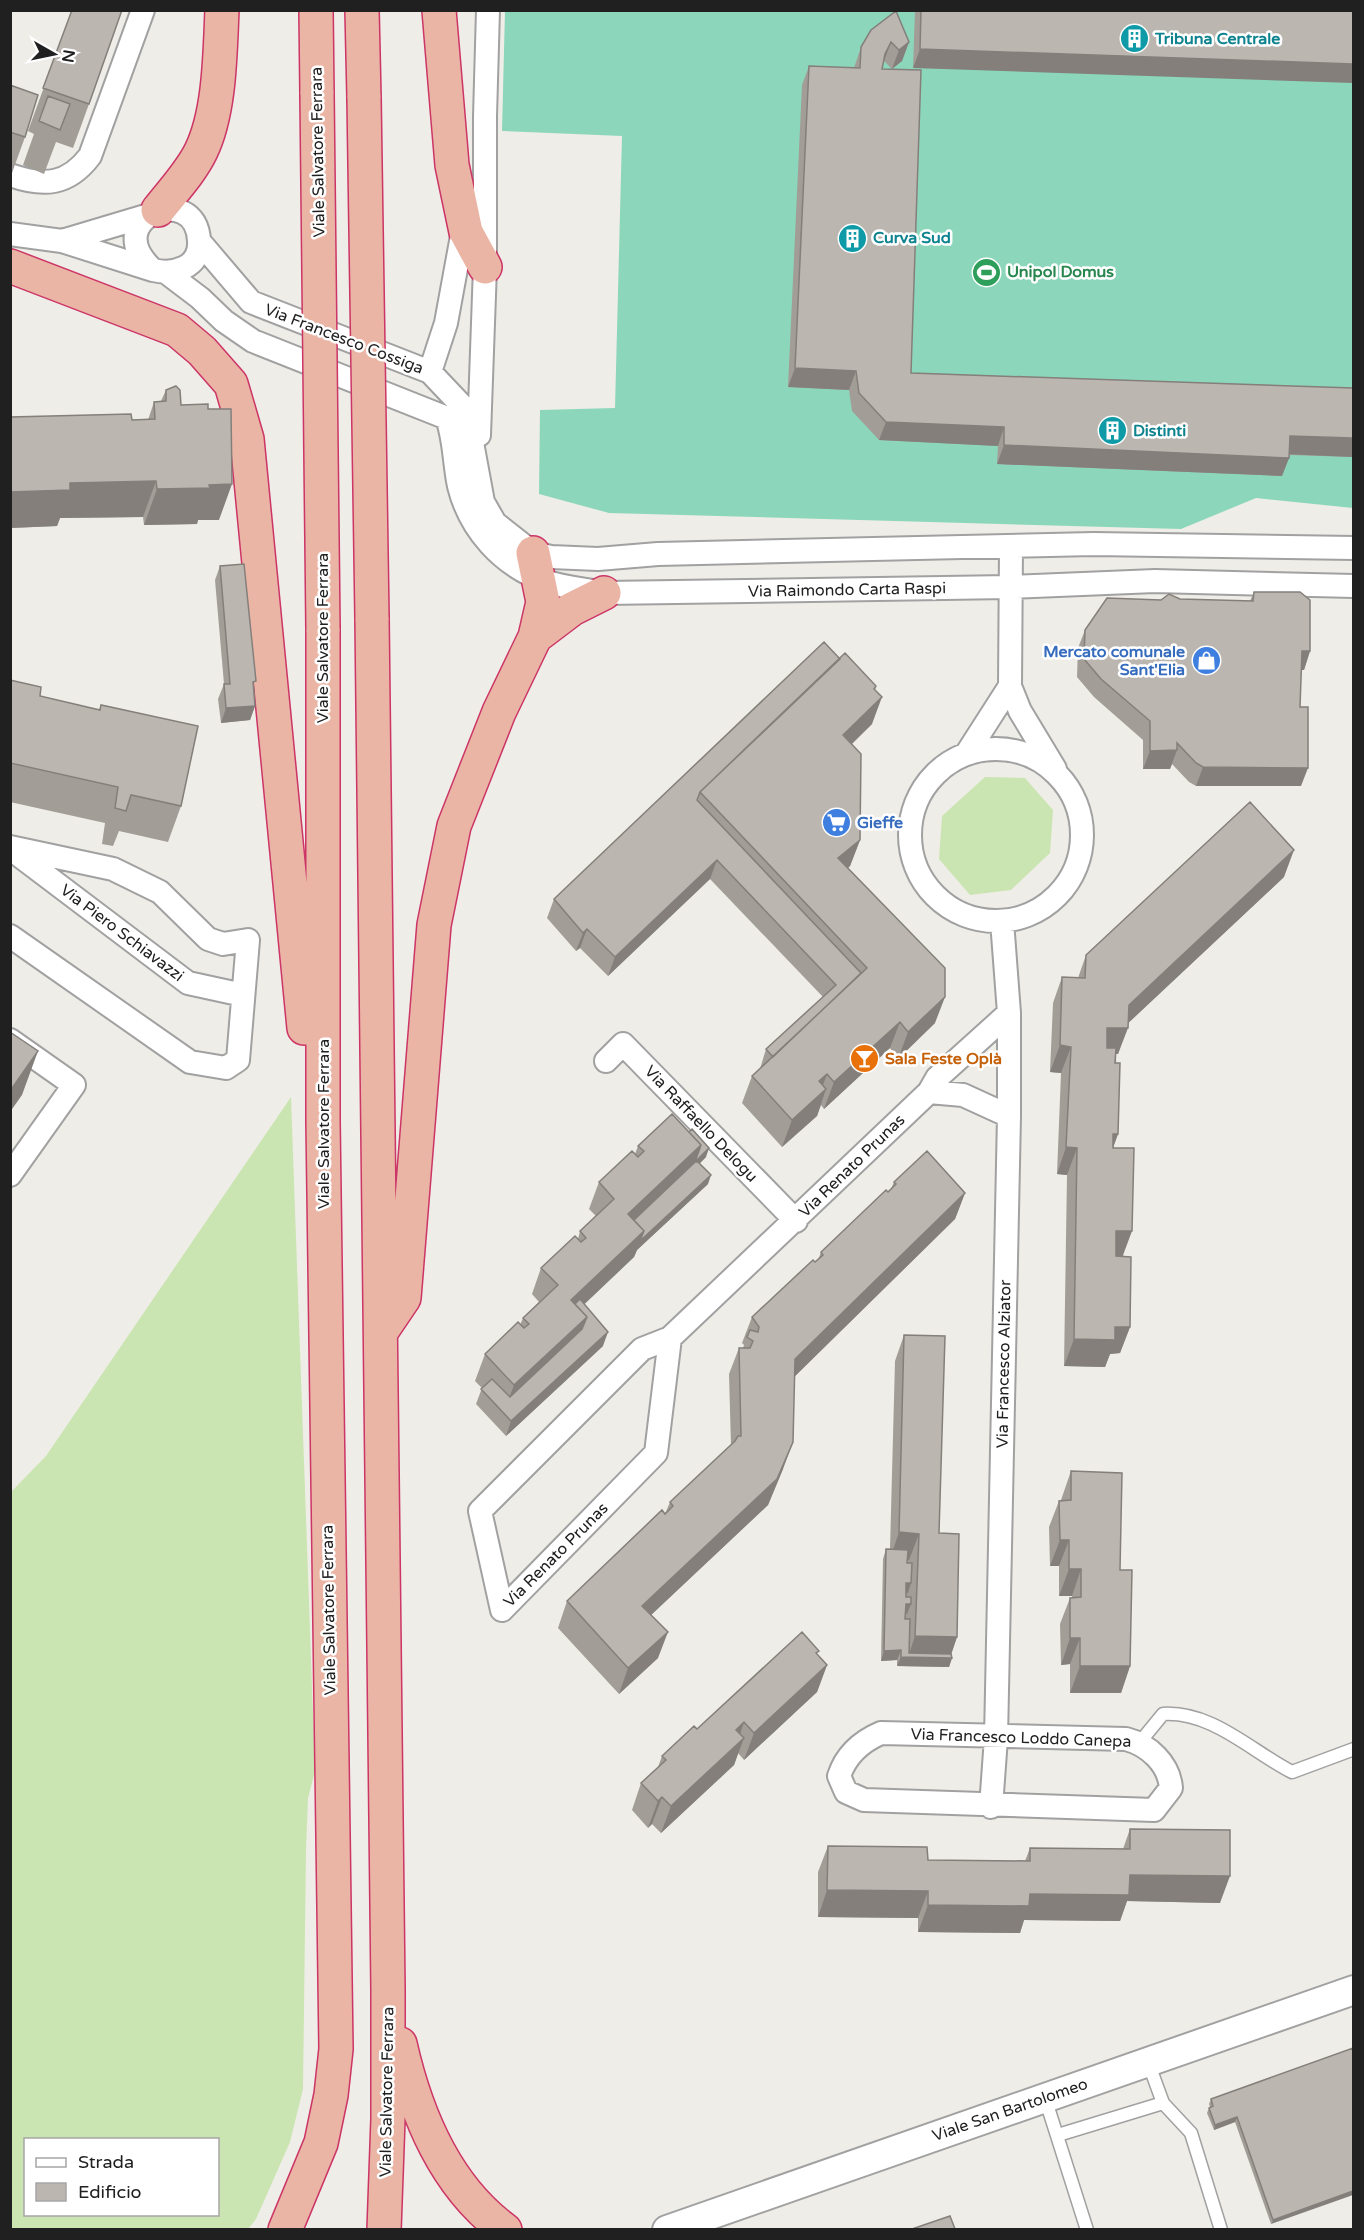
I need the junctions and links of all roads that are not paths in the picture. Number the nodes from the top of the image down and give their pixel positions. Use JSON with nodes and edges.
{"nodes":[{"id":1,"x":142,"y":10,"type":"edge"},
{"id":2,"x":222,"y":10,"type":"edge"},
{"id":3,"x":316,"y":10,"type":"edge"},
{"id":4,"x":362,"y":10,"type":"edge"},
{"id":5,"x":439,"y":10,"type":"edge"},
{"id":6,"x":488,"y":10,"type":"edge"},
{"id":7,"x":484,"y":116,"type":"junction"},
{"id":8,"x":10,"y":175,"type":"edge"},
{"id":9,"x":153,"y":212,"type":"junction"},
{"id":10,"x":464,"y":225,"type":"junction"},
{"id":11,"x":10,"y":234,"type":"edge"},
{"id":12,"x":62,"y":241,"type":"junction"},
{"id":13,"x":200,"y":241,"type":"junction"},
{"id":14,"x":10,"y":266,"type":"edge"},
{"id":15,"x":485,"y":267,"type":"junction"},
{"id":16,"x":160,"y":272,"type":"junction"},
{"id":17,"x":430,"y":372,"type":"junction"},
{"id":18,"x":481,"y":386,"type":"junction"},
{"id":19,"x":456,"y":414,"type":"junction"},
{"id":20,"x":475,"y":453,"type":"junction"},
{"id":21,"x":1011,"y":547,"type":"junction"},
{"id":22,"x":1353,"y":548,"type":"edge"},
{"id":23,"x":535,"y":565,"type":"junction"},
{"id":24,"x":1353,"y":586,"type":"edge"},
{"id":25,"x":1009,"y":587,"type":"junction"},
{"id":26,"x":604,"y":593,"type":"junction"},
{"id":27,"x":535,"y":637,"type":"junction"},
{"id":28,"x":1010,"y":686,"type":"junction"},
{"id":29,"x":967,"y":753,"type":"junction"},
{"id":30,"x":1058,"y":773,"type":"junction"},
{"id":31,"x":10,"y":848,"type":"edge"},
{"id":32,"x":1002,"y":921,"type":"junction"},
{"id":33,"x":10,"y":936,"type":"edge"},
{"id":34,"x":243,"y":995,"type":"junction"},
{"id":35,"x":1009,"y":1013,"type":"junction"},
{"id":36,"x":10,"y":1040,"type":"edge"},
{"id":37,"x":606,"y":1061,"type":"dead end"},
{"id":38,"x":929,"y":1092,"type":"junction"},
{"id":39,"x":1009,"y":1116,"type":"junction"},
{"id":40,"x":323,"y":1121,"type":"junction"},
{"id":41,"x":10,"y":1175,"type":"edge"},
{"id":42,"x":795,"y":1221,"type":"junction"},
{"id":43,"x":381,"y":1332,"type":"junction"},
{"id":44,"x":670,"y":1338,"type":"junction"},
{"id":45,"x":996,"y":1738,"type":"junction"},
{"id":46,"x":1140,"y":1742,"type":"junction"},
{"id":47,"x":1353,"y":1749,"type":"edge"},
{"id":48,"x":991,"y":1807,"type":"junction"},
{"id":49,"x":388,"y":1990,"type":"junction"},
{"id":50,"x":1353,"y":1990,"type":"edge"},
{"id":51,"x":1148,"y":2062,"type":"junction"},
{"id":52,"x":1045,"y":2098,"type":"junction"},
{"id":53,"x":1163,"y":2103,"type":"junction"},
{"id":54,"x":1058,"y":2135,"type":"junction"},
{"id":55,"x":285,"y":2229,"type":"edge"},
{"id":56,"x":384,"y":2229,"type":"edge"},
{"id":57,"x":505,"y":2229,"type":"edge"},
{"id":58,"x":668,"y":2229,"type":"edge"},
{"id":59,"x":1087,"y":2229,"type":"edge"},
{"id":60,"x":1221,"y":2229,"type":"edge"}],
"edges":[{"from":1,"to":8,"type":"street"},
{"from":2,"to":9,"type":"highway"},
{"from":3,"to":40,"type":"highway","name":"Viale Salvatore Ferrara","bridge":true},
{"from":4,"to":43,"type":"highway","name":"Viale Salvatore Ferrara","bridge":true},
{"from":5,"to":10,"type":"highway"},
{"from":6,"to":7,"type":"street"},
{"from":7,"to":10,"type":"street"},
{"from":7,"to":15,"type":"street"},
{"from":9,"to":12,"type":"street"},
{"from":9,"to":13,"type":"street"},
{"from":9,"to":16,"type":"street"},
{"from":10,"to":15,"type":"highway"},
{"from":10,"to":17,"type":"street"},
{"from":11,"to":12,"type":"street"},
{"from":12,"to":16,"type":"street"},
{"from":13,"to":16,"type":"street"},
{"from":13,"to":17,"type":"street","name":"Via Francesco Cossiga"},
{"from":14,"to":40,"type":"highway"},
{"from":15,"to":18,"type":"street"},
{"from":16,"to":19,"type":"street","name":"Via Francesco Cossiga"},
{"from":17,"to":19,"type":"street","name":"Via Francesco Cossiga"},
{"from":18,"to":19,"type":"street"},
{"from":18,"to":20,"type":"street"},
{"from":19,"to":20,"type":"street","name":"Via Raimondo Carta Raspi"},
{"from":19,"to":23,"type":"street","name":"Via Raimondo Carta Raspi"},
{"from":20,"to":23,"type":"street","name":"Via Raimondo Carta Raspi"},
{"from":21,"to":22,"type":"street","name":"Via Raimondo Carta Raspi"},
{"from":21,"to":23,"type":"street","name":"Via Raimondo Carta Raspi"},
{"from":21,"to":25,"type":"street"},
{"from":23,"to":26,"type":"street","name":"Via Raimondo Carta Raspi"},
{"from":23,"to":27,"type":"highway"},
{"from":24,"to":25,"type":"street","name":"Via Raimondo Carta Raspi"},
{"from":25,"to":26,"type":"street","name":"Via Raimondo Carta Raspi"},
{"from":25,"to":28,"type":"street"},
{"from":26,"to":27,"type":"highway"},
{"from":27,"to":43,"type":"highway"},
{"from":28,"to":29,"type":"street"},
{"from":28,"to":30,"type":"street"},
{"from":29,"to":30,"type":"street"},
{"from":29,"to":32,"type":"street"},
{"from":30,"to":32,"type":"street"},
{"from":31,"to":34,"type":"street","name":"Via Piero Schiavazzi"},
{"from":31,"to":34,"type":"street"},
{"from":32,"to":35,"type":"street","name":"Via Francesco Alziator"},
{"from":33,"to":34,"type":"street"},
{"from":35,"to":38,"type":"street","name":"Via Renato Prunas"},
{"from":35,"to":39,"type":"street","name":"Via Francesco Alziator"},
{"from":36,"to":41,"type":"street"},
{"from":37,"to":42,"type":"street","name":"Via Raffaello Delogu"},
{"from":38,"to":39,"type":"street"},
{"from":38,"to":42,"type":"street","name":"Via Renato Prunas"},
{"from":39,"to":45,"type":"street","name":"Via Francesco Alziator"},
{"from":40,"to":55,"type":"highway","name":"Viale Salvatore Ferrara"},
{"from":42,"to":44,"type":"street","name":"Via Renato Prunas"},
{"from":43,"to":49,"type":"highway","name":"Viale Salvatore Ferrara"},
{"from":44,"to":44,"type":"street","name":"Via Renato Prunas"},
{"from":45,"to":46,"type":"street","name":"Via Francesco Loddo Canepa"},
{"from":45,"to":48,"type":"street","name":"Via Francesco Alziator"},
{"from":45,"to":48,"type":"street","name":"Via Francesco Loddo Canepa"},
{"from":46,"to":47,"type":"lane"},
{"from":46,"to":48,"type":"street","name":"Via Francesco Loddo Canepa"},
{"from":49,"to":56,"type":"highway","name":"Viale Salvatore Ferrara"},
{"from":49,"to":57,"type":"highway"},
{"from":50,"to":51,"type":"street","name":"Viale San Bartolomeo"},
{"from":51,"to":52,"type":"street","name":"Viale San Bartolomeo"},
{"from":51,"to":53,"type":"lane"},
{"from":52,"to":54,"type":"lane"},
{"from":52,"to":58,"type":"street","name":"Viale San Bartolomeo"},
{"from":53,"to":54,"type":"lane"},
{"from":53,"to":60,"type":"lane"},
{"from":54,"to":59,"type":"lane"}]}
